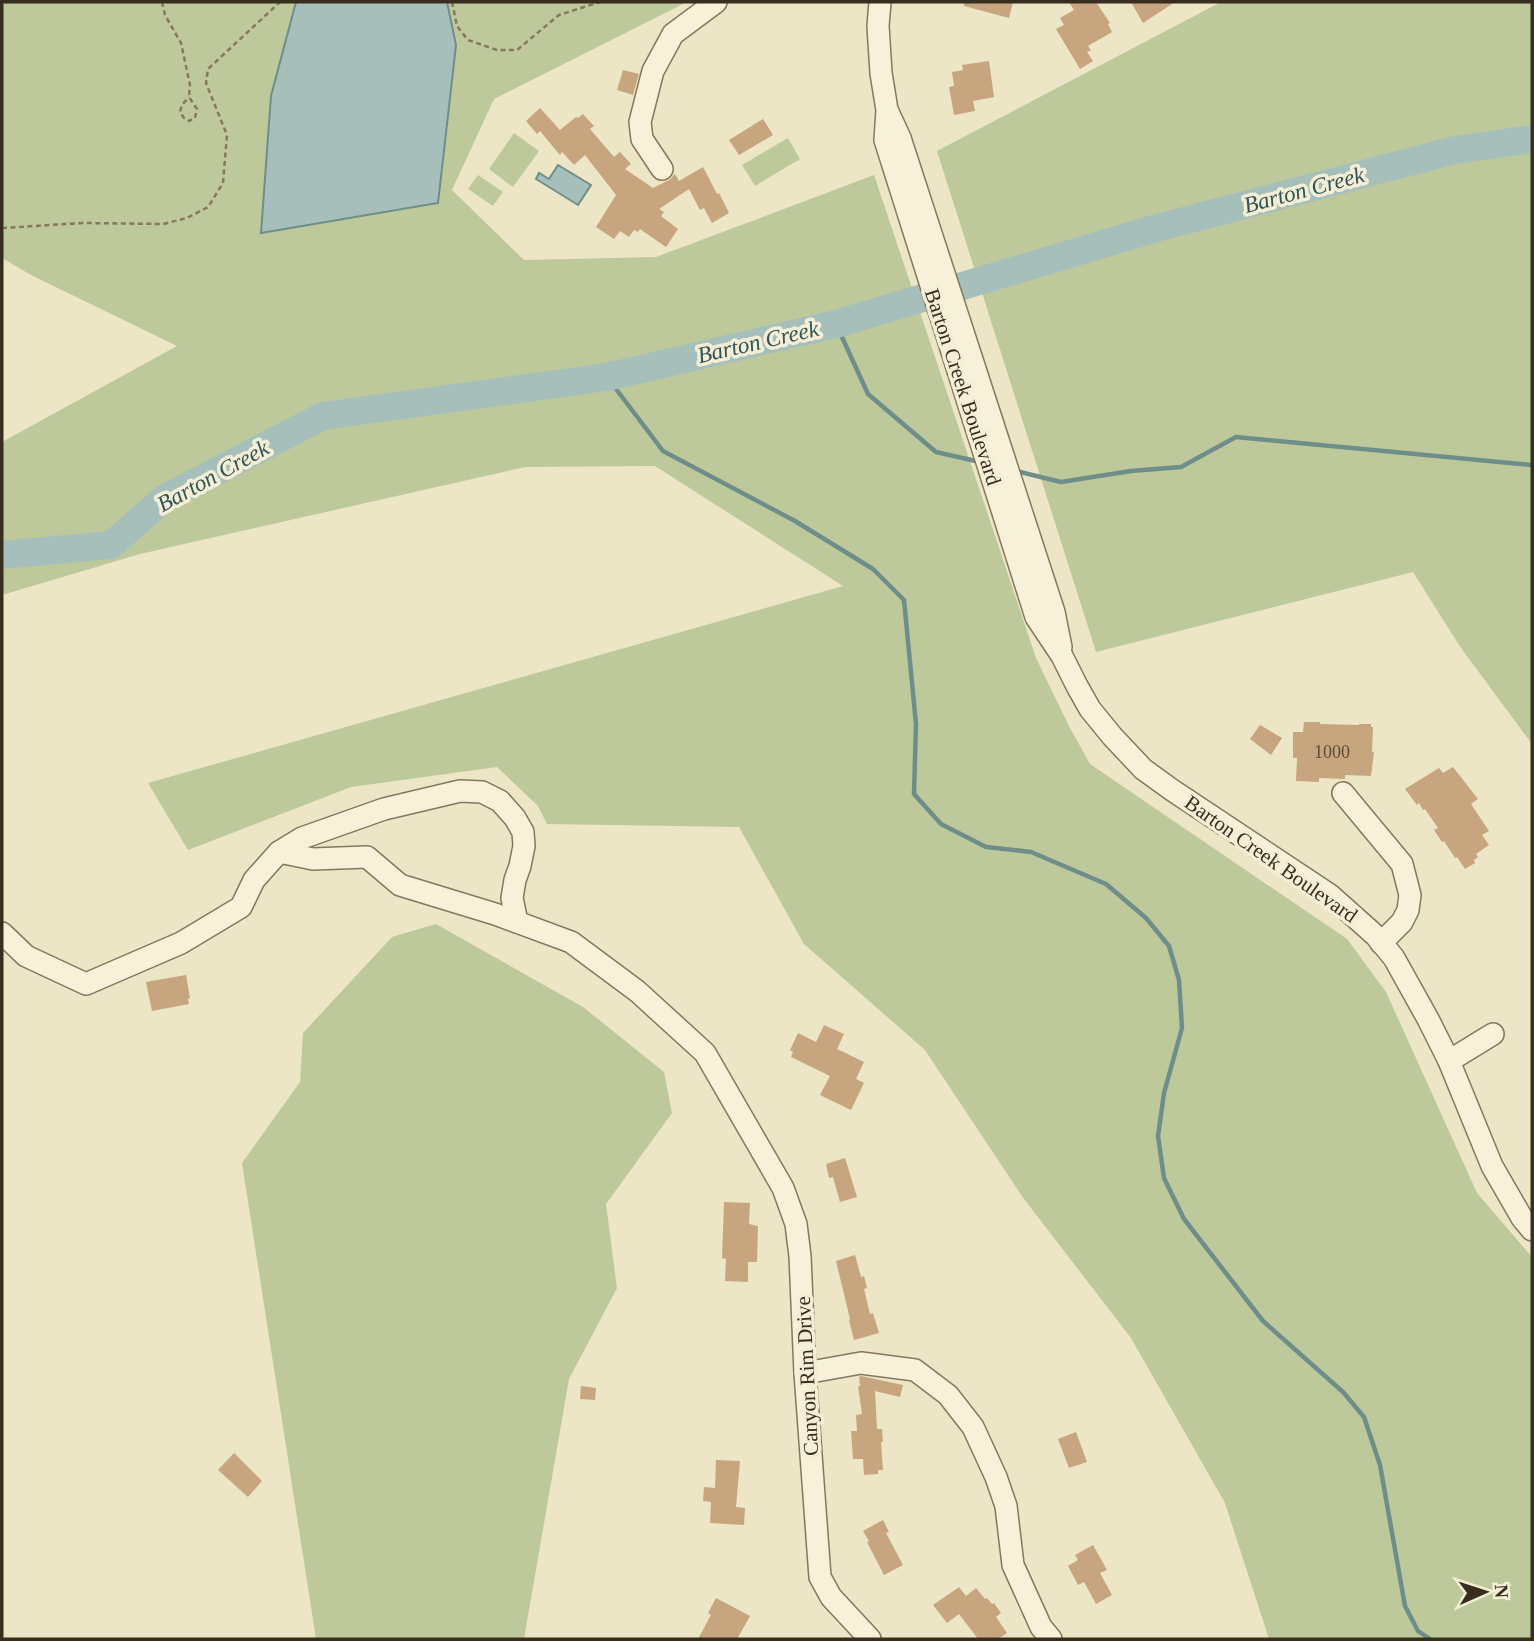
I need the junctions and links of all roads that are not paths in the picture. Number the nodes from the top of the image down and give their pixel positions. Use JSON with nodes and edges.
{"nodes":[{"id":1,"x":716,"y":2,"type":"edge"},
{"id":2,"x":880,"y":2,"type":"edge"},
{"id":3,"x":662,"y":169,"type":"dead end"},
{"id":4,"x":1343,"y":793,"type":"dead end"},
{"id":5,"x":279,"y":852,"type":"junction"},
{"id":6,"x":517,"y":922,"type":"junction"},
{"id":7,"x":2,"y":933,"type":"edge"},
{"id":8,"x":1381,"y":943,"type":"junction"},
{"id":9,"x":1493,"y":1034,"type":"dead end"},
{"id":10,"x":1449,"y":1061,"type":"junction"},
{"id":11,"x":1532,"y":1230,"type":"edge"},
{"id":12,"x":805,"y":1373,"type":"junction"},
{"id":13,"x":870,"y":1639,"type":"edge"},
{"id":14,"x":1051,"y":1639,"type":"edge"}],
"edges":[{"from":1,"to":3,"type":"street"},
{"from":2,"to":8,"type":"street","name":"Barton Creek Boulevard"},
{"from":4,"to":8,"type":"street"},
{"from":5,"to":6,"type":"street","name":"Canyon Rim Drive"},
{"from":5,"to":6,"type":"street"},
{"from":5,"to":7,"type":"street"},
{"from":6,"to":12,"type":"street","name":"Canyon Rim Drive"},
{"from":8,"to":10,"type":"street","name":"Barton Creek Boulevard"},
{"from":9,"to":10,"type":"street"},
{"from":10,"to":11,"type":"street","name":"Barton Creek Boulevard"},
{"from":12,"to":13,"type":"street","name":"Canyon Rim Drive"},
{"from":12,"to":14,"type":"street"}]}
